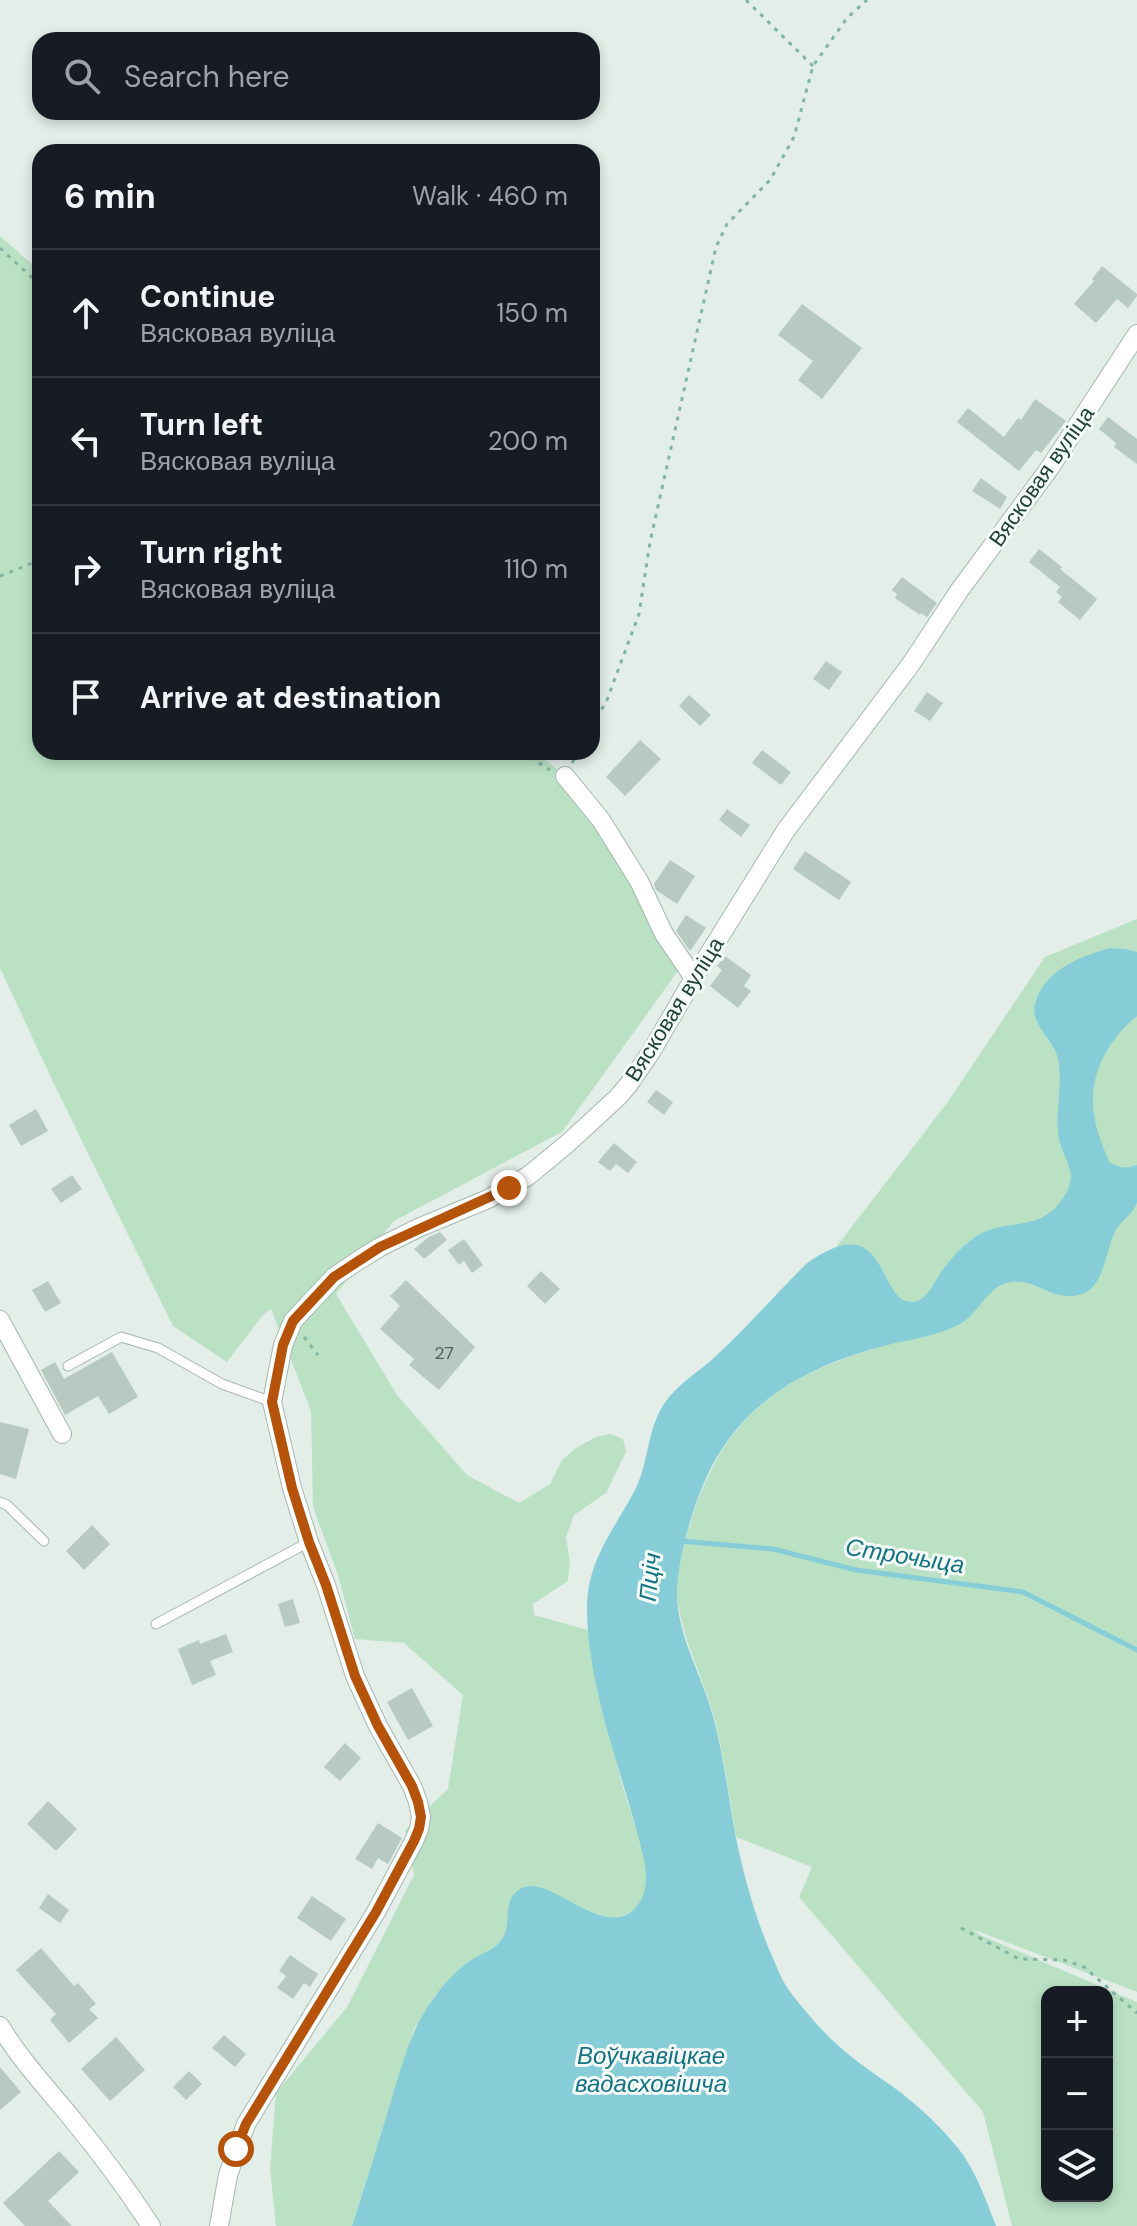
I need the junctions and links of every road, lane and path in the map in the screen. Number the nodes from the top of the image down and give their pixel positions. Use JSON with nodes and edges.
{"nodes":[{"id":1,"x":746,"y":0,"type":"edge"},
{"id":2,"x":867,"y":0,"type":"edge"},
{"id":3,"x":813,"y":66,"type":"junction"},
{"id":4,"x":0,"y":248,"type":"edge"},
{"id":5,"x":32,"y":278,"type":"edge"},
{"id":6,"x":1137,"y":334,"type":"edge"},
{"id":7,"x":32,"y":563,"type":"edge"},
{"id":8,"x":0,"y":576,"type":"edge"},
{"id":9,"x":600,"y":713,"type":"edge"},
{"id":10,"x":536,"y":760,"type":"edge"},
{"id":11,"x":565,"y":776,"type":"joint"},
{"id":12,"x":694,"y":978,"type":"junction"},
{"id":13,"x":0,"y":1320,"type":"edge"},
{"id":14,"x":68,"y":1366,"type":"dead end"},
{"id":15,"x":272,"y":1402,"type":"junction"},
{"id":16,"x":62,"y":1434,"type":"dead end"},
{"id":17,"x":0,"y":1502,"type":"edge"},
{"id":18,"x":44,"y":1541,"type":"dead end"},
{"id":19,"x":309,"y":1542,"type":"junction"},
{"id":20,"x":156,"y":1624,"type":"dead end"},
{"id":21,"x":961,"y":1928,"type":"dead end"},
{"id":22,"x":1137,"y":2013,"type":"edge"},
{"id":23,"x":0,"y":2026,"type":"edge"},
{"id":24,"x":151,"y":2226,"type":"edge"},
{"id":25,"x":219,"y":2226,"type":"edge"}],
"edges":[{"from":1,"to":3,"type":"path"},
{"from":2,"to":3,"type":"path"},
{"from":3,"to":9,"type":"path"},
{"from":4,"to":5,"type":"path"},
{"from":6,"to":12,"type":"street","name":"Вясковая вуліца"},
{"from":7,"to":8,"type":"path"},
{"from":10,"to":11,"type":"path"},
{"from":11,"to":12,"type":"street"},
{"from":12,"to":15,"type":"street","name":"Вясковая вуліца"},
{"from":13,"to":16,"type":"street"},
{"from":14,"to":15,"type":"lane"},
{"from":15,"to":19,"type":"street","name":"Вясковая вуліца"},
{"from":17,"to":18,"type":"lane"},
{"from":19,"to":20,"type":"lane"},
{"from":19,"to":25,"type":"street","name":"Вясковая вуліца"},
{"from":21,"to":22,"type":"path"},
{"from":23,"to":24,"type":"street"}]}
